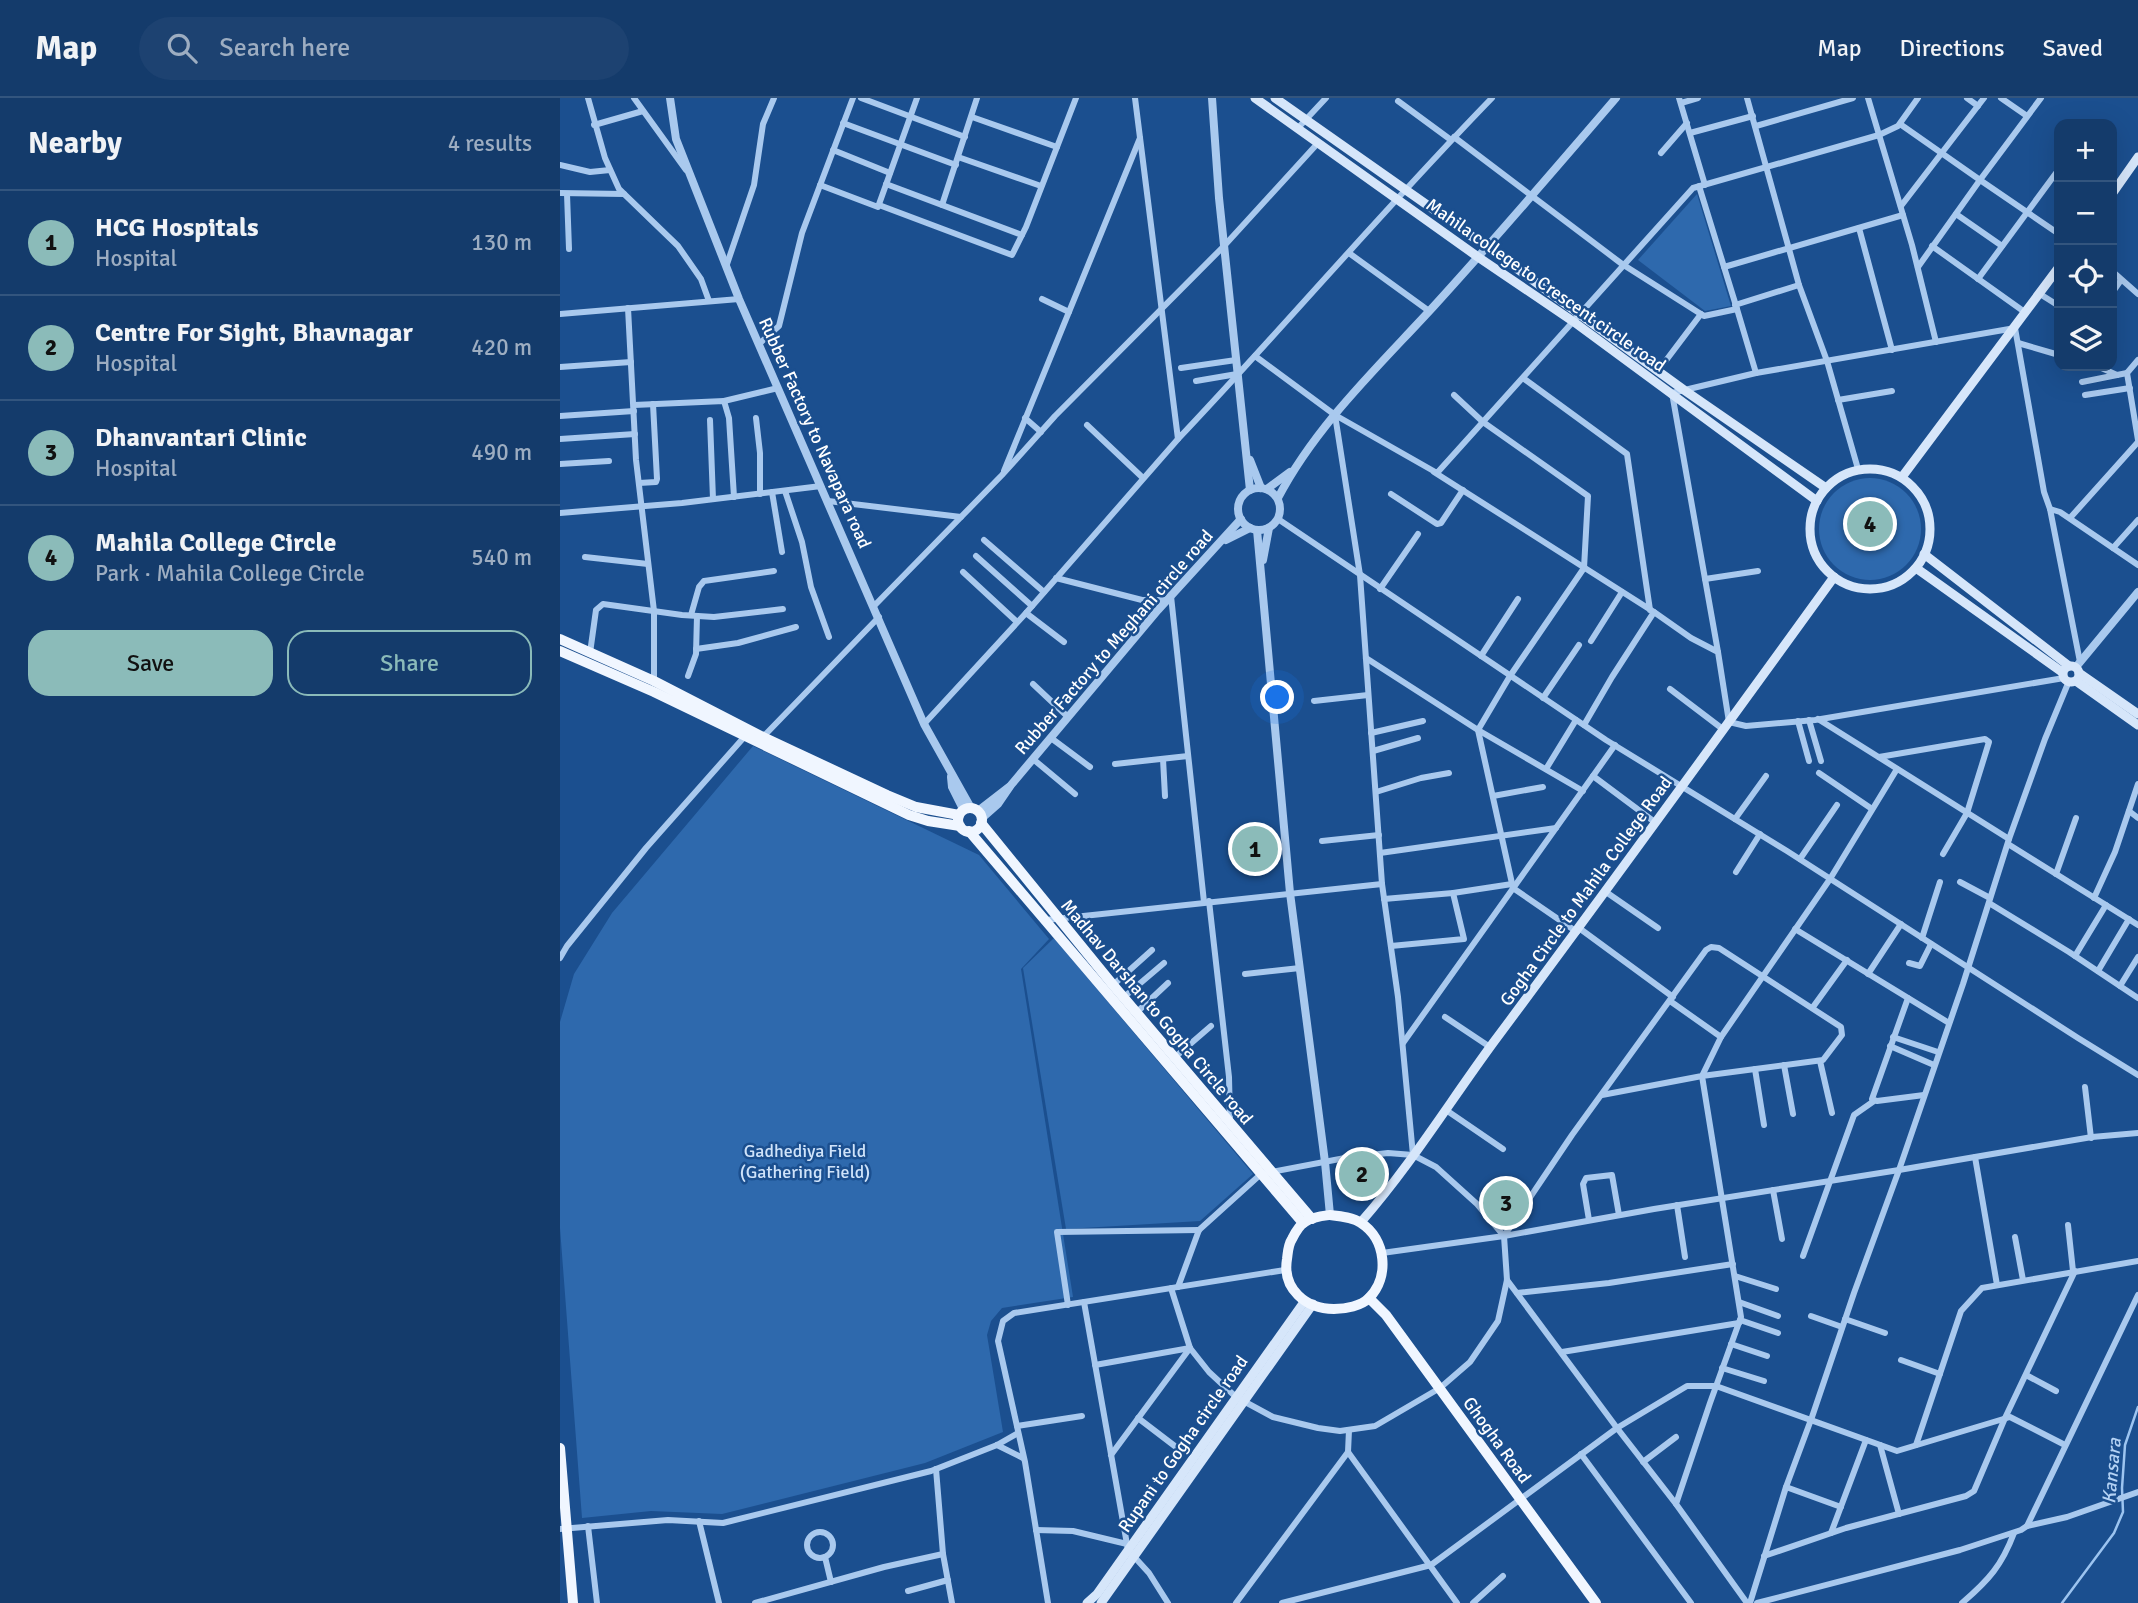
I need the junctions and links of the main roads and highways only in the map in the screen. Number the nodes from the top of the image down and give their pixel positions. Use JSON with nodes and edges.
{"nodes":[{"id":1,"x":1255,"y":98,"type":"edge"},
{"id":2,"x":1275,"y":98,"type":"edge"},
{"id":3,"x":2138,"y":157,"type":"edge"},
{"id":4,"x":2134,"y":170,"type":"edge"},
{"id":5,"x":2117,"y":189,"type":"edge"},
{"id":6,"x":2054,"y":274,"type":"edge"},
{"id":7,"x":1577,"y":318,"type":"junction"},
{"id":8,"x":1902,"y":477,"type":"junction"},
{"id":9,"x":1826,"y":488,"type":"junction"},
{"id":10,"x":1817,"y":501,"type":"junction"},
{"id":11,"x":1924,"y":554,"type":"junction"},
{"id":12,"x":1916,"y":568,"type":"junction"},
{"id":13,"x":1834,"y":577,"type":"junction"},
{"id":14,"x":560,"y":639,"type":"edge"},
{"id":15,"x":560,"y":651,"type":"edge"},
{"id":16,"x":2072,"y":673,"type":"junction"},
{"id":17,"x":654,"y":686,"type":"junction"},
{"id":18,"x":2138,"y":714,"type":"edge"},
{"id":19,"x":2138,"y":725,"type":"edge"},
{"id":20,"x":761,"y":739,"type":"junction"},
{"id":21,"x":970,"y":818,"type":"junction"},
{"id":22,"x":1267,"y":1173,"type":"junction"},
{"id":23,"x":1307,"y":1221,"type":"junction"},
{"id":24,"x":1361,"y":1222,"type":"junction"},
{"id":25,"x":1369,"y":1298,"type":"junction"},
{"id":26,"x":1308,"y":1303,"type":"junction"},
{"id":27,"x":560,"y":1448,"type":"edge"},
{"id":28,"x":564,"y":1528,"type":"edge"},
{"id":29,"x":1130,"y":1550,"type":"junction"},
{"id":30,"x":573,"y":1603,"type":"edge"},
{"id":31,"x":1087,"y":1603,"type":"edge"},
{"id":32,"x":1101,"y":1603,"type":"edge"},
{"id":33,"x":1597,"y":1603,"type":"edge"}],
"edges":[{"from":1,"to":7,"type":"main road","name":"Mahila college to Crescent circle road"},
{"from":2,"to":7,"type":"main road","name":"Mahila college to Crescent circle road"},
{"from":3,"to":4,"type":"main road"},
{"from":4,"to":5,"type":"main road"},
{"from":6,"to":8,"type":"main road"},
{"from":7,"to":9,"type":"main road","name":"Mahila college to Crescent circle road"},
{"from":7,"to":10,"type":"main road","name":"Mahila college to Crescent circle road"},
{"from":8,"to":9,"type":"main road"},
{"from":8,"to":11,"type":"main road"},
{"from":9,"to":10,"type":"main road"},
{"from":10,"to":13,"type":"main road"},
{"from":11,"to":12,"type":"main road"},
{"from":11,"to":16,"type":"main road"},
{"from":12,"to":13,"type":"main road"},
{"from":12,"to":16,"type":"main road"},
{"from":13,"to":24,"type":"main road","name":"Gogha Circle to Mahila College Road"},
{"from":14,"to":17,"type":"main road"},
{"from":15,"to":17,"type":"main road"},
{"from":16,"to":18,"type":"main road"},
{"from":16,"to":19,"type":"main road"},
{"from":17,"to":20,"type":"main road"},
{"from":17,"to":20,"type":"main road"},
{"from":20,"to":21,"type":"main road"},
{"from":21,"to":22,"type":"main road","name":"Madhav Darshan to Gogha Circle road"},
{"from":21,"to":22,"type":"main road","name":"Madhav Darshan to Gogha Circle road"},
{"from":22,"to":23,"type":"main road","name":"Madhav Darshan to Gogha Circle road"},
{"from":23,"to":24,"type":"main road"},
{"from":23,"to":26,"type":"main road"},
{"from":24,"to":25,"type":"main road"},
{"from":25,"to":26,"type":"main road"},
{"from":25,"to":33,"type":"main road","name":"Ghogha Road"},
{"from":26,"to":29,"type":"main road","name":"Rupani to Gogha circle road"},
{"from":26,"to":29,"type":"main road","name":"Rupani to Gogha circle road"},
{"from":27,"to":28,"type":"main road"},
{"from":28,"to":30,"type":"main road"},
{"from":29,"to":31,"type":"main road","name":"Rupani to Gogha circle road"},
{"from":29,"to":32,"type":"main road","name":"Rupani to Gogha circle road"}]}
